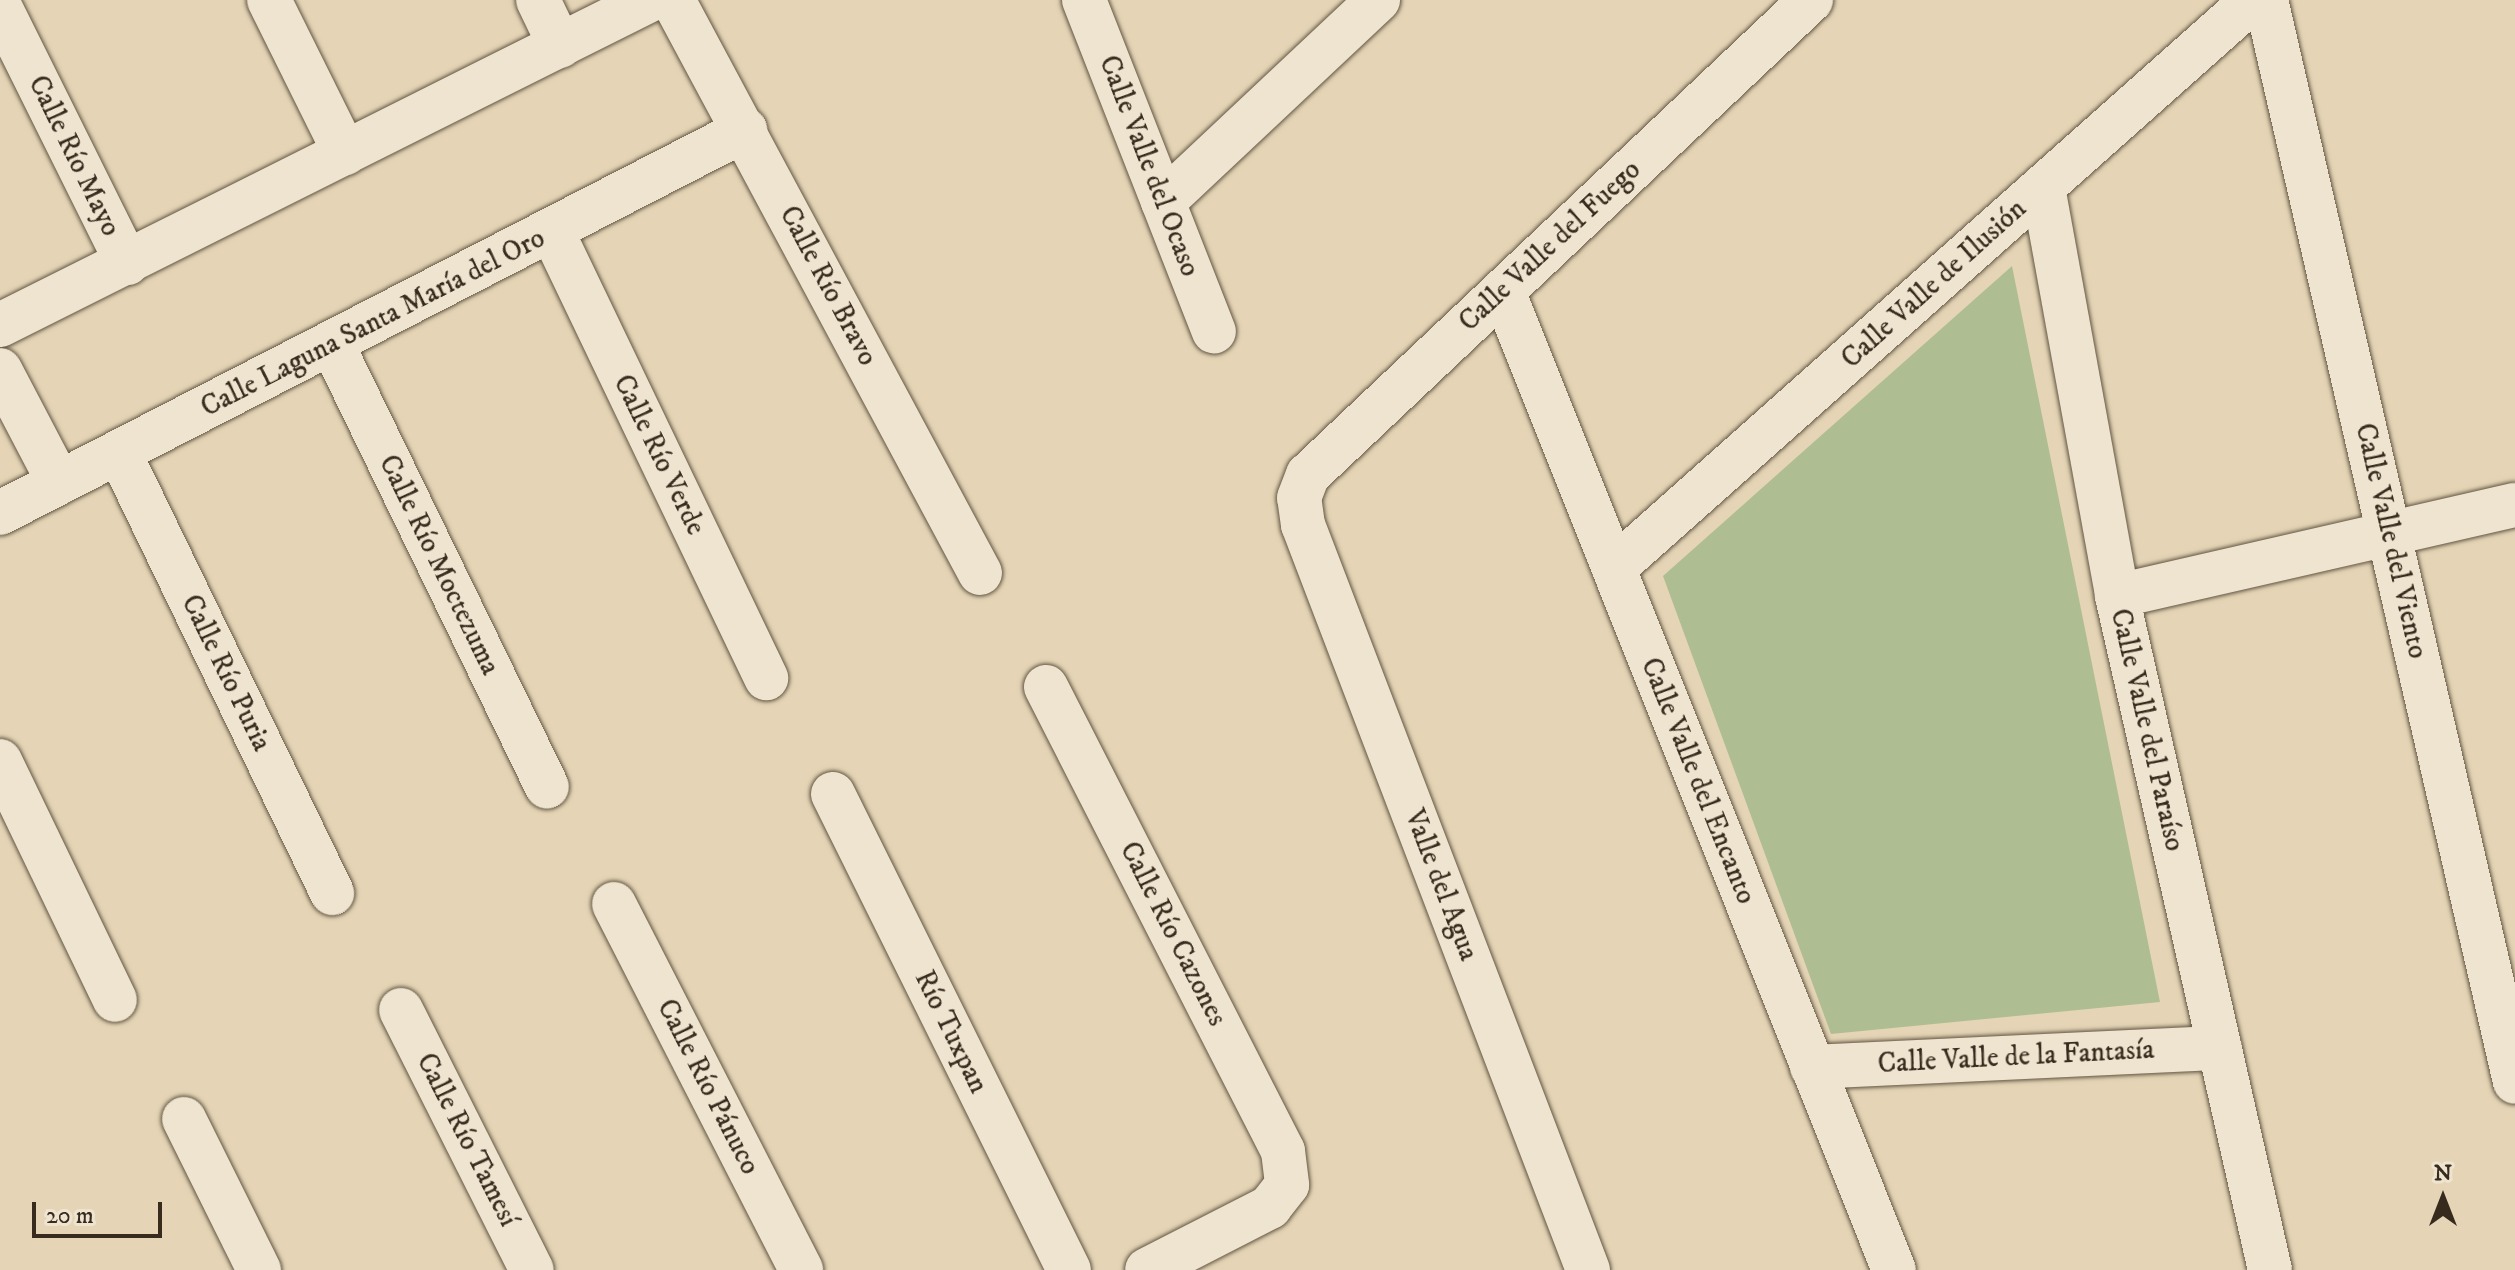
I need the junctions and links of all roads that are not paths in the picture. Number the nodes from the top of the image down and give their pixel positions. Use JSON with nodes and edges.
{"nodes":[{"id":1,"x":269,"y":0,"type":"edge"},
{"id":2,"x":538,"y":0,"type":"edge"},
{"id":3,"x":650,"y":0,"type":"edge"},
{"id":4,"x":673,"y":0,"type":"edge"},
{"id":5,"x":1084,"y":0,"type":"edge"},
{"id":6,"x":1378,"y":0,"type":"edge"},
{"id":7,"x":1811,"y":0,"type":"edge"},
{"id":8,"x":2253,"y":0,"type":"edge"},
{"id":9,"x":2266,"y":0,"type":"edge"},
{"id":10,"x":0,"y":7,"type":"edge"},
{"id":11,"x":560,"y":46,"type":"junction"},
{"id":12,"x":745,"y":130,"type":"junction"},
{"id":13,"x":345,"y":153,"type":"junction"},
{"id":14,"x":2043,"y":187,"type":"junction"},
{"id":15,"x":1163,"y":202,"type":"junction"},
{"id":16,"x":552,"y":231,"type":"junction"},
{"id":17,"x":127,"y":263,"type":"junction"},
{"id":18,"x":1503,"y":291,"type":"junction"},
{"id":19,"x":0,"y":325,"type":"edge"},
{"id":20,"x":1214,"y":331,"type":"dead end"},
{"id":21,"x":332,"y":344,"type":"junction"},
{"id":22,"x":0,"y":370,"type":"edge"},
{"id":23,"x":119,"y":452,"type":"junction"},
{"id":24,"x":59,"y":483,"type":"junction"},
{"id":25,"x":1299,"y":498,"type":"joint"},
{"id":26,"x":2515,"y":505,"type":"edge"},
{"id":27,"x":0,"y":513,"type":"edge"},
{"id":28,"x":2389,"y":533,"type":"junction"},
{"id":29,"x":1614,"y":568,"type":"junction"},
{"id":30,"x":980,"y":573,"type":"dead end"},
{"id":31,"x":2117,"y":596,"type":"junction"},
{"id":32,"x":766,"y":678,"type":"dead end"},
{"id":33,"x":1046,"y":687,"type":"dead end"},
{"id":34,"x":0,"y":761,"type":"edge"},
{"id":35,"x":547,"y":787,"type":"dead end"},
{"id":36,"x":833,"y":794,"type":"dead end"},
{"id":37,"x":332,"y":893,"type":"dead end"},
{"id":38,"x":614,"y":904,"type":"dead end"},
{"id":39,"x":115,"y":1000,"type":"dead end"},
{"id":40,"x":401,"y":1010,"type":"dead end"},
{"id":41,"x":2220,"y":1048,"type":"junction"},
{"id":42,"x":1812,"y":1067,"type":"junction"},
{"id":43,"x":2515,"y":1082,"type":"edge"},
{"id":44,"x":184,"y":1119,"type":"dead end"},
{"id":45,"x":1197,"y":1259,"type":"edge"},
{"id":46,"x":259,"y":1270,"type":"edge"},
{"id":47,"x":532,"y":1270,"type":"edge"},
{"id":48,"x":801,"y":1270,"type":"edge"},
{"id":49,"x":1069,"y":1270,"type":"edge"},
{"id":50,"x":1147,"y":1270,"type":"edge"},
{"id":51,"x":1588,"y":1270,"type":"edge"},
{"id":52,"x":1894,"y":1270,"type":"edge"},
{"id":53,"x":2270,"y":1270,"type":"edge"}],
"edges":[{"from":1,"to":13,"type":"street"},
{"from":2,"to":11,"type":"street"},
{"from":3,"to":11,"type":"street"},
{"from":4,"to":12,"type":"street","name":"Calle Río Bravo"},
{"from":5,"to":15,"type":"street","name":"Calle Valle del Ocaso"},
{"from":6,"to":15,"type":"street"},
{"from":7,"to":18,"type":"street","name":"Calle Valle del Fuego"},
{"from":8,"to":14,"type":"street","name":"Calle Valle de Ilusión"},
{"from":9,"to":28,"type":"street","name":"Calle Valle del Viento"},
{"from":10,"to":17,"type":"street","name":"Calle Río Mayo"},
{"from":11,"to":13,"type":"street"},
{"from":12,"to":16,"type":"street","name":"Calle Laguna Santa María del Oro"},
{"from":12,"to":30,"type":"street","name":"Calle Río Bravo"},
{"from":13,"to":17,"type":"street"},
{"from":14,"to":29,"type":"street","name":"Calle Valle de Ilusión"},
{"from":14,"to":31,"type":"street","name":"Calle Valle del Paraíso"},
{"from":15,"to":20,"type":"street","name":"Calle Valle del Ocaso"},
{"from":16,"to":21,"type":"street","name":"Calle Laguna Santa María del Oro"},
{"from":16,"to":32,"type":"street","name":"Calle Río Verde"},
{"from":17,"to":19,"type":"street"},
{"from":18,"to":25,"type":"street","name":"Calle Valle del Fuego"},
{"from":18,"to":29,"type":"street","name":"Calle Valle del Encanto"},
{"from":21,"to":23,"type":"street","name":"Calle Laguna Santa María del Oro"},
{"from":21,"to":35,"type":"street","name":"Calle Río Moctezuma"},
{"from":22,"to":24,"type":"street"},
{"from":23,"to":24,"type":"street","name":"Calle Laguna Santa María del Oro"},
{"from":23,"to":37,"type":"street","name":"Calle Río Puria"},
{"from":24,"to":27,"type":"street","name":"Calle Laguna Santa María del Oro"},
{"from":25,"to":51,"type":"street","name":"Valle del Agua"},
{"from":26,"to":28,"type":"street"},
{"from":28,"to":31,"type":"street"},
{"from":28,"to":43,"type":"street","name":"Calle Valle del Viento"},
{"from":29,"to":42,"type":"street","name":"Calle Valle del Encanto"},
{"from":31,"to":41,"type":"street","name":"Calle Valle del Paraíso"},
{"from":33,"to":45,"type":"street","name":"Calle Río Cazones"},
{"from":34,"to":39,"type":"street"},
{"from":36,"to":49,"type":"street","name":"Río Tuxpan"},
{"from":38,"to":48,"type":"street","name":"Calle Río Pánuco"},
{"from":40,"to":47,"type":"street","name":"Calle Río Tamesí"},
{"from":41,"to":42,"type":"street","name":"Calle Valle de la Fantasía"},
{"from":41,"to":53,"type":"street","name":"Calle Valle del Paraíso"},
{"from":42,"to":52,"type":"street","name":"Calle Valle del Encanto"},
{"from":44,"to":46,"type":"street"},
{"from":45,"to":50,"type":"street"}]}
